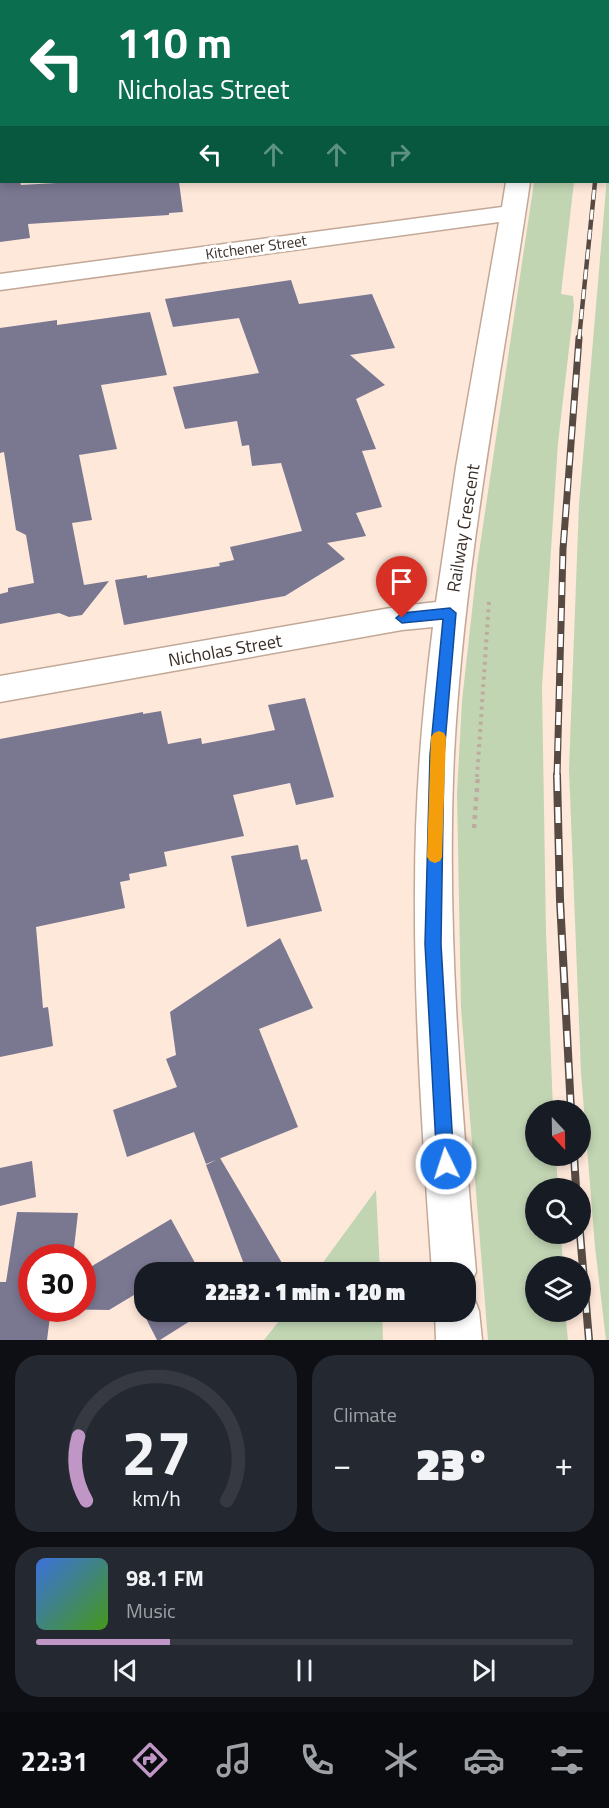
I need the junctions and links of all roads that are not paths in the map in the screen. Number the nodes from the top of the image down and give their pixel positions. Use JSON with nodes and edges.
{"nodes":[{"id":1,"x":516,"y":197,"type":"edge"},
{"id":2,"x":0,"y":282,"type":"edge"},
{"id":3,"x":450,"y":613,"type":"junction"},
{"id":4,"x":0,"y":689,"type":"edge"},
{"id":5,"x":453,"y":1262,"type":"edge"},
{"id":6,"x":458,"y":1322,"type":"edge"},
{"id":7,"x":459,"y":1340,"type":"edge"}],
"edges":[{"from":1,"to":2,"type":"street","name":"Kitchener Street"},
{"from":1,"to":3,"type":"street","name":"Railway Crescent"},
{"from":3,"to":4,"type":"street","name":"Nicholas Street"},
{"from":3,"to":5,"type":"street","name":"Railway Crescent"},
{"from":6,"to":7,"type":"street"}]}
